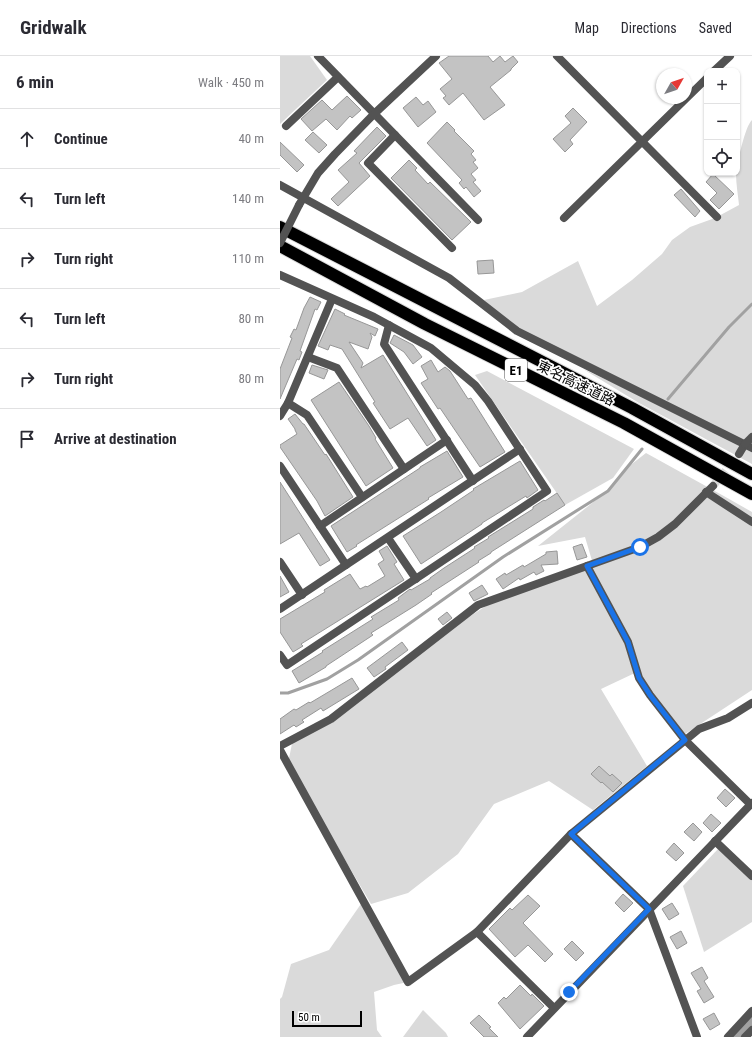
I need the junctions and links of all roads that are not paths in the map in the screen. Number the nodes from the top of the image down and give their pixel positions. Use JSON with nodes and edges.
{"nodes":[{"id":1,"x":318,"y":56,"type":"edge"},
{"id":2,"x":436,"y":56,"type":"edge"},
{"id":3,"x":557,"y":56,"type":"edge"},
{"id":4,"x":730,"y":56,"type":"edge"},
{"id":5,"x":717,"y":68,"type":"edge"},
{"id":6,"x":338,"y":77,"type":"junction"},
{"id":7,"x":704,"y":81,"type":"edge"},
{"id":8,"x":374,"y":114,"type":"junction"},
{"id":9,"x":286,"y":126,"type":"dead end"},
{"id":10,"x":395,"y":135,"type":"junction"},
{"id":11,"x":642,"y":142,"type":"junction"},
{"id":12,"x":280,"y":185,"type":"edge"},
{"id":13,"x":301,"y":202,"type":"junction"},
{"id":14,"x":717,"y":217,"type":"dead end"},
{"id":15,"x":564,"y":218,"type":"dead end"},
{"id":16,"x":478,"y":220,"type":"dead end"},
{"id":17,"x":280,"y":227,"type":"edge"},
{"id":18,"x":280,"y":245,"type":"edge"},
{"id":19,"x":452,"y":248,"type":"dead end"},
{"id":20,"x":280,"y":253,"type":"edge"},
{"id":21,"x":280,"y":275,"type":"edge"},
{"id":22,"x":332,"y":299,"type":"junction"},
{"id":23,"x":425,"y":324,"type":"junction"},
{"id":24,"x":389,"y":325,"type":"junction"},
{"id":25,"x":308,"y":357,"type":"junction"},
{"id":26,"x":288,"y":403,"type":"junction"},
{"id":27,"x":280,"y":416,"type":"edge"},
{"id":28,"x":752,"y":436,"type":"edge"},
{"id":29,"x":447,"y":440,"type":"junction"},
{"id":30,"x":749,"y":446,"type":"edge"},
{"id":31,"x":520,"y":449,"type":"junction"},
{"id":32,"x":739,"y":454,"type":"tunnel mouth"},
{"id":33,"x":280,"y":466,"type":"edge"},
{"id":34,"x":404,"y":469,"type":"junction"},
{"id":35,"x":752,"y":474,"type":"edge"},
{"id":36,"x":473,"y":480,"type":"junction"},
{"id":37,"x":713,"y":486,"type":"tunnel mouth"},
{"id":38,"x":706,"y":492,"type":"junction"},
{"id":39,"x":752,"y":494,"type":"edge"},
{"id":40,"x":362,"y":498,"type":"junction"},
{"id":41,"x":752,"y":522,"type":"edge"},
{"id":42,"x":320,"y":526,"type":"junction"},
{"id":43,"x":388,"y":538,"type":"junction"},
{"id":44,"x":280,"y":562,"type":"edge"},
{"id":45,"x":346,"y":565,"type":"junction"},
{"id":46,"x":587,"y":566,"type":"junction"},
{"id":47,"x":416,"y":579,"type":"junction"},
{"id":48,"x":302,"y":595,"type":"junction"},
{"id":49,"x":280,"y":609,"type":"edge"},
{"id":50,"x":280,"y":655,"type":"edge"},
{"id":51,"x":752,"y":703,"type":"edge"},
{"id":52,"x":685,"y":740,"type":"junction"},
{"id":53,"x":280,"y":746,"type":"edge"},
{"id":54,"x":280,"y":750,"type":"edge"},
{"id":55,"x":751,"y":803,"type":"edge"},
{"id":56,"x":571,"y":834,"type":"junction"},
{"id":57,"x":715,"y":841,"type":"junction"},
{"id":58,"x":752,"y":876,"type":"edge"},
{"id":59,"x":649,"y":909,"type":"junction"},
{"id":60,"x":477,"y":932,"type":"junction"},
{"id":61,"x":554,"y":1008,"type":"junction"},
{"id":62,"x":752,"y":1011,"type":"edge"},
{"id":63,"x":752,"y":1030,"type":"edge"},
{"id":64,"x":535,"y":1033,"type":"edge"},
{"id":65,"x":527,"y":1037,"type":"edge"},
{"id":66,"x":697,"y":1037,"type":"edge"},
{"id":67,"x":728,"y":1037,"type":"edge"},
{"id":68,"x":745,"y":1037,"type":"edge"}],
"edges":[{"from":1,"to":6,"type":"street"},
{"from":2,"to":8,"type":"street"},
{"from":3,"to":11,"type":"street"},
{"from":4,"to":5,"type":"street"},
{"from":6,"to":8,"type":"street"},
{"from":6,"to":9,"type":"street"},
{"from":7,"to":11,"type":"street"},
{"from":8,"to":10,"type":"street"},
{"from":8,"to":13,"type":"street"},
{"from":10,"to":16,"type":"street"},
{"from":10,"to":19,"type":"street"},
{"from":11,"to":14,"type":"street"},
{"from":11,"to":15,"type":"street"},
{"from":12,"to":13,"type":"street"},
{"from":13,"to":18,"type":"street","bridge":true},
{"from":13,"to":30,"type":"street"},
{"from":17,"to":35,"type":"highway","name":"東名高速道路","number":"E1"},
{"from":18,"to":23,"type":"highway","name":"東名高速道路","number":"E1"},
{"from":20,"to":23,"type":"highway"},
{"from":21,"to":22,"type":"street"},
{"from":22,"to":24,"type":"street"},
{"from":22,"to":25,"type":"street"},
{"from":23,"to":39,"type":"highway","name":"東名高速道路","number":"E1"},
{"from":24,"to":29,"type":"street"},
{"from":24,"to":31,"type":"street"},
{"from":25,"to":26,"type":"street"},
{"from":25,"to":34,"type":"street"},
{"from":26,"to":27,"type":"street"},
{"from":26,"to":40,"type":"street"},
{"from":28,"to":30,"type":"street"},
{"from":29,"to":34,"type":"street"},
{"from":29,"to":36,"type":"street"},
{"from":30,"to":32,"type":"street"},
{"from":31,"to":36,"type":"street"},
{"from":31,"to":47,"type":"street"},
{"from":33,"to":42,"type":"street"},
{"from":34,"to":40,"type":"street"},
{"from":36,"to":43,"type":"street"},
{"from":37,"to":38,"type":"street"},
{"from":38,"to":41,"type":"street"},
{"from":38,"to":46,"type":"street"},
{"from":40,"to":42,"type":"street"},
{"from":42,"to":45,"type":"street"},
{"from":43,"to":45,"type":"street"},
{"from":43,"to":47,"type":"street"},
{"from":44,"to":48,"type":"street"},
{"from":45,"to":48,"type":"street"},
{"from":46,"to":52,"type":"street"},
{"from":46,"to":53,"type":"street"},
{"from":47,"to":50,"type":"street"},
{"from":48,"to":49,"type":"street"},
{"from":51,"to":52,"type":"street"},
{"from":52,"to":55,"type":"street"},
{"from":52,"to":56,"type":"street"},
{"from":54,"to":60,"type":"street"},
{"from":55,"to":57,"type":"street"},
{"from":56,"to":59,"type":"street"},
{"from":56,"to":60,"type":"street"},
{"from":57,"to":58,"type":"street"},
{"from":57,"to":59,"type":"street"},
{"from":59,"to":61,"type":"street"},
{"from":59,"to":66,"type":"street"},
{"from":60,"to":61,"type":"street"},
{"from":61,"to":64,"type":"street"},
{"from":62,"to":67,"type":"street"},
{"from":63,"to":68,"type":"street"},
{"from":64,"to":65,"type":"street"}]}
